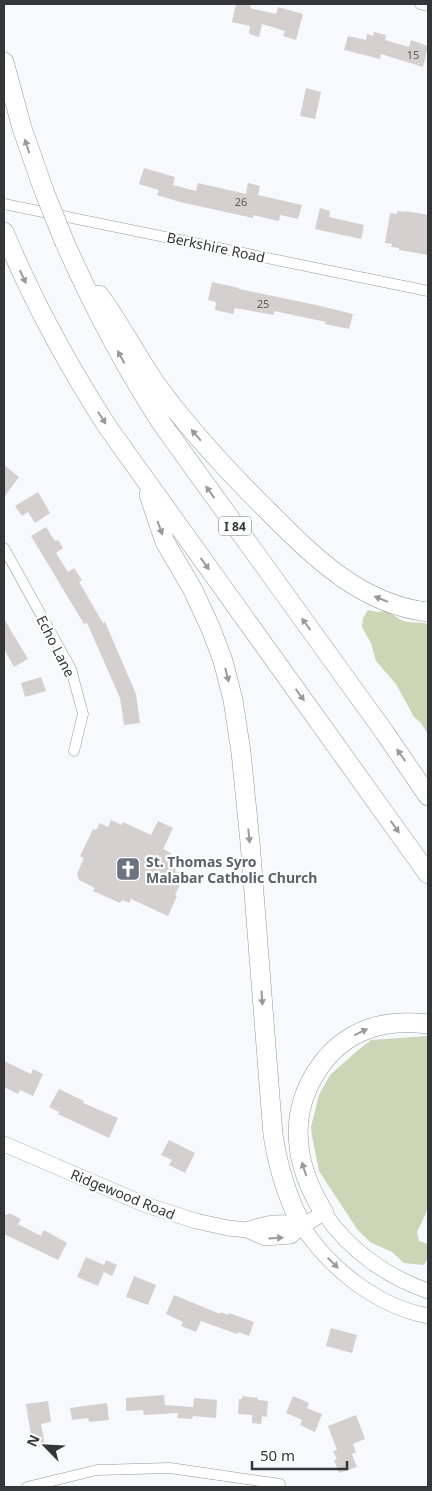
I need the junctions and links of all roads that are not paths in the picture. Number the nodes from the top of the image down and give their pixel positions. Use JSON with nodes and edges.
{"nodes":[{"id":1,"x":420,"y":4,"type":"edge"},
{"id":2,"x":428,"y":6,"type":"edge"},
{"id":3,"x":4,"y":62,"type":"edge"},
{"id":4,"x":4,"y":204,"type":"edge"},
{"id":5,"x":4,"y":232,"type":"edge"},
{"id":6,"x":76,"y":268,"type":"junction"},
{"id":7,"x":428,"y":291,"type":"edge"},
{"id":8,"x":146,"y":481,"type":"junction"},
{"id":9,"x":4,"y":548,"type":"edge"},
{"id":10,"x":428,"y":612,"type":"edge"},
{"id":11,"x":74,"y":750,"type":"dead end"},
{"id":12,"x":428,"y":796,"type":"edge"},
{"id":13,"x":428,"y":874,"type":"edge"},
{"id":14,"x":428,"y":1024,"type":"edge"},
{"id":15,"x":4,"y":1144,"type":"edge"},
{"id":16,"x":324,"y":1213,"type":"junction"},
{"id":17,"x":302,"y":1226,"type":"junction"},
{"id":18,"x":428,"y":1290,"type":"edge"},
{"id":19,"x":428,"y":1316,"type":"edge"},
{"id":20,"x":280,"y":1484,"type":"dead end"},
{"id":21,"x":27,"y":1487,"type":"edge"}],
"edges":[{"from":1,"to":2,"type":"street"},
{"from":6,"to":3,"type":"highway","number":"I 84","one_way":true,"bridge":true},
{"from":4,"to":7,"type":"street","name":"Berkshire Road"},
{"from":5,"to":8,"type":"highway","one_way":true},
{"from":10,"to":6,"type":"highway","one_way":true},
{"from":12,"to":6,"type":"highway","number":"I 84","one_way":true},
{"from":8,"to":13,"type":"highway","one_way":true},
{"from":8,"to":17,"type":"highway","one_way":true},
{"from":9,"to":11,"type":"street","name":"Echo Lane"},
{"from":16,"to":14,"type":"highway","one_way":true},
{"from":15,"to":17,"type":"main road","name":"Ridgewood Road"},
{"from":16,"to":17,"type":"main road","name":"Ridgewood Road"},
{"from":16,"to":18,"type":"main road"},
{"from":17,"to":19,"type":"main road","one_way":true},
{"from":20,"to":21,"type":"street"}]}
